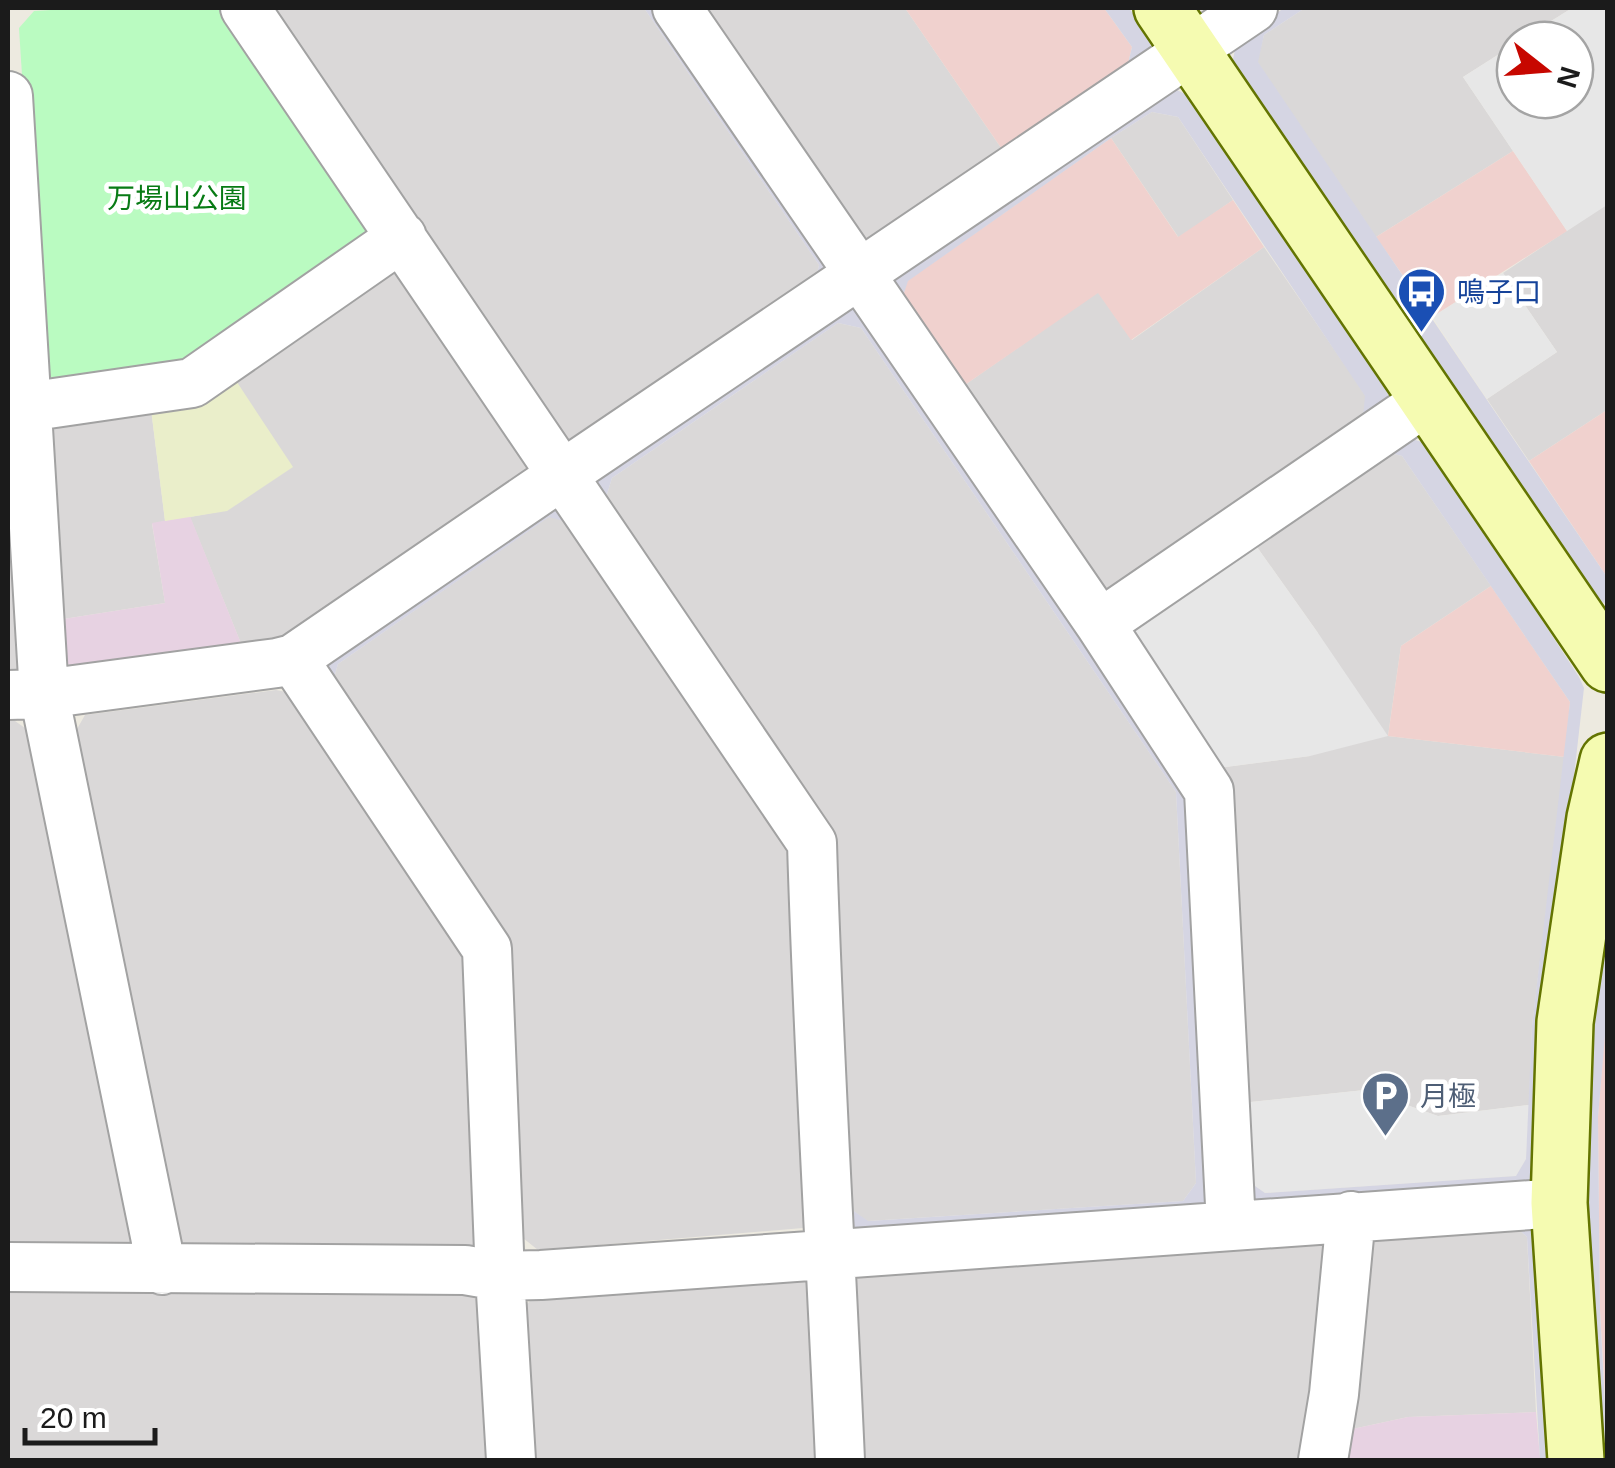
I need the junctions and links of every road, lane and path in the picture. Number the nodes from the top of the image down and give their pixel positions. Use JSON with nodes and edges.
{"nodes":[{"id":1,"x":245,"y":8,"type":"edge"},
{"id":2,"x":677,"y":8,"type":"edge"},
{"id":3,"x":1253,"y":8,"type":"edge"},
{"id":4,"x":1176,"y":29,"type":"edge"},
{"id":5,"x":8,"y":96,"type":"edge"},
{"id":6,"x":402,"y":237,"type":"junction"},
{"id":7,"x":860,"y":275,"type":"junction"},
{"id":8,"x":1429,"y":399,"type":"junction"},
{"id":9,"x":27,"y":408,"type":"junction"},
{"id":10,"x":562,"y":474,"type":"junction"},
{"id":11,"x":1100,"y":624,"type":"junction"},
{"id":12,"x":293,"y":659,"type":"junction"},
{"id":13,"x":1608,"y":664,"type":"edge"},
{"id":14,"x":26,"y":694,"type":"edge"},
{"id":15,"x":1608,"y":761,"type":"edge"},
{"id":16,"x":1560,"y":1202,"type":"junction"},
{"id":17,"x":1351,"y":1216,"type":"junction"},
{"id":18,"x":1231,"y":1225,"type":"junction"},
{"id":19,"x":831,"y":1256,"type":"junction"},
{"id":20,"x":8,"y":1267,"type":"edge"},
{"id":21,"x":162,"y":1270,"type":"junction"},
{"id":22,"x":500,"y":1276,"type":"junction"},
{"id":23,"x":511,"y":1460,"type":"edge"},
{"id":24,"x":840,"y":1460,"type":"edge"},
{"id":25,"x":1323,"y":1460,"type":"edge"},
{"id":26,"x":1576,"y":1460,"type":"edge"}],
"edges":[{"from":1,"to":6,"type":"street"},
{"from":2,"to":7,"type":"street"},
{"from":3,"to":4,"type":"street"},
{"from":4,"to":7,"type":"street"},
{"from":4,"to":8,"type":"street"},
{"from":5,"to":9,"type":"street"},
{"from":6,"to":9,"type":"street"},
{"from":6,"to":10,"type":"street"},
{"from":7,"to":10,"type":"street"},
{"from":7,"to":11,"type":"street"},
{"from":8,"to":11,"type":"street"},
{"from":8,"to":13,"type":"street"},
{"from":9,"to":14,"type":"street"},
{"from":10,"to":12,"type":"street"},
{"from":10,"to":19,"type":"street"},
{"from":11,"to":18,"type":"street"},
{"from":12,"to":14,"type":"street"},
{"from":12,"to":22,"type":"street"},
{"from":14,"to":21,"type":"street"},
{"from":15,"to":16,"type":"street"},
{"from":16,"to":17,"type":"street"},
{"from":16,"to":26,"type":"street"},
{"from":17,"to":18,"type":"street"},
{"from":17,"to":25,"type":"street"},
{"from":18,"to":19,"type":"street"},
{"from":19,"to":22,"type":"street"},
{"from":19,"to":24,"type":"street"},
{"from":20,"to":21,"type":"street"},
{"from":21,"to":22,"type":"street"},
{"from":22,"to":23,"type":"street"}]}
